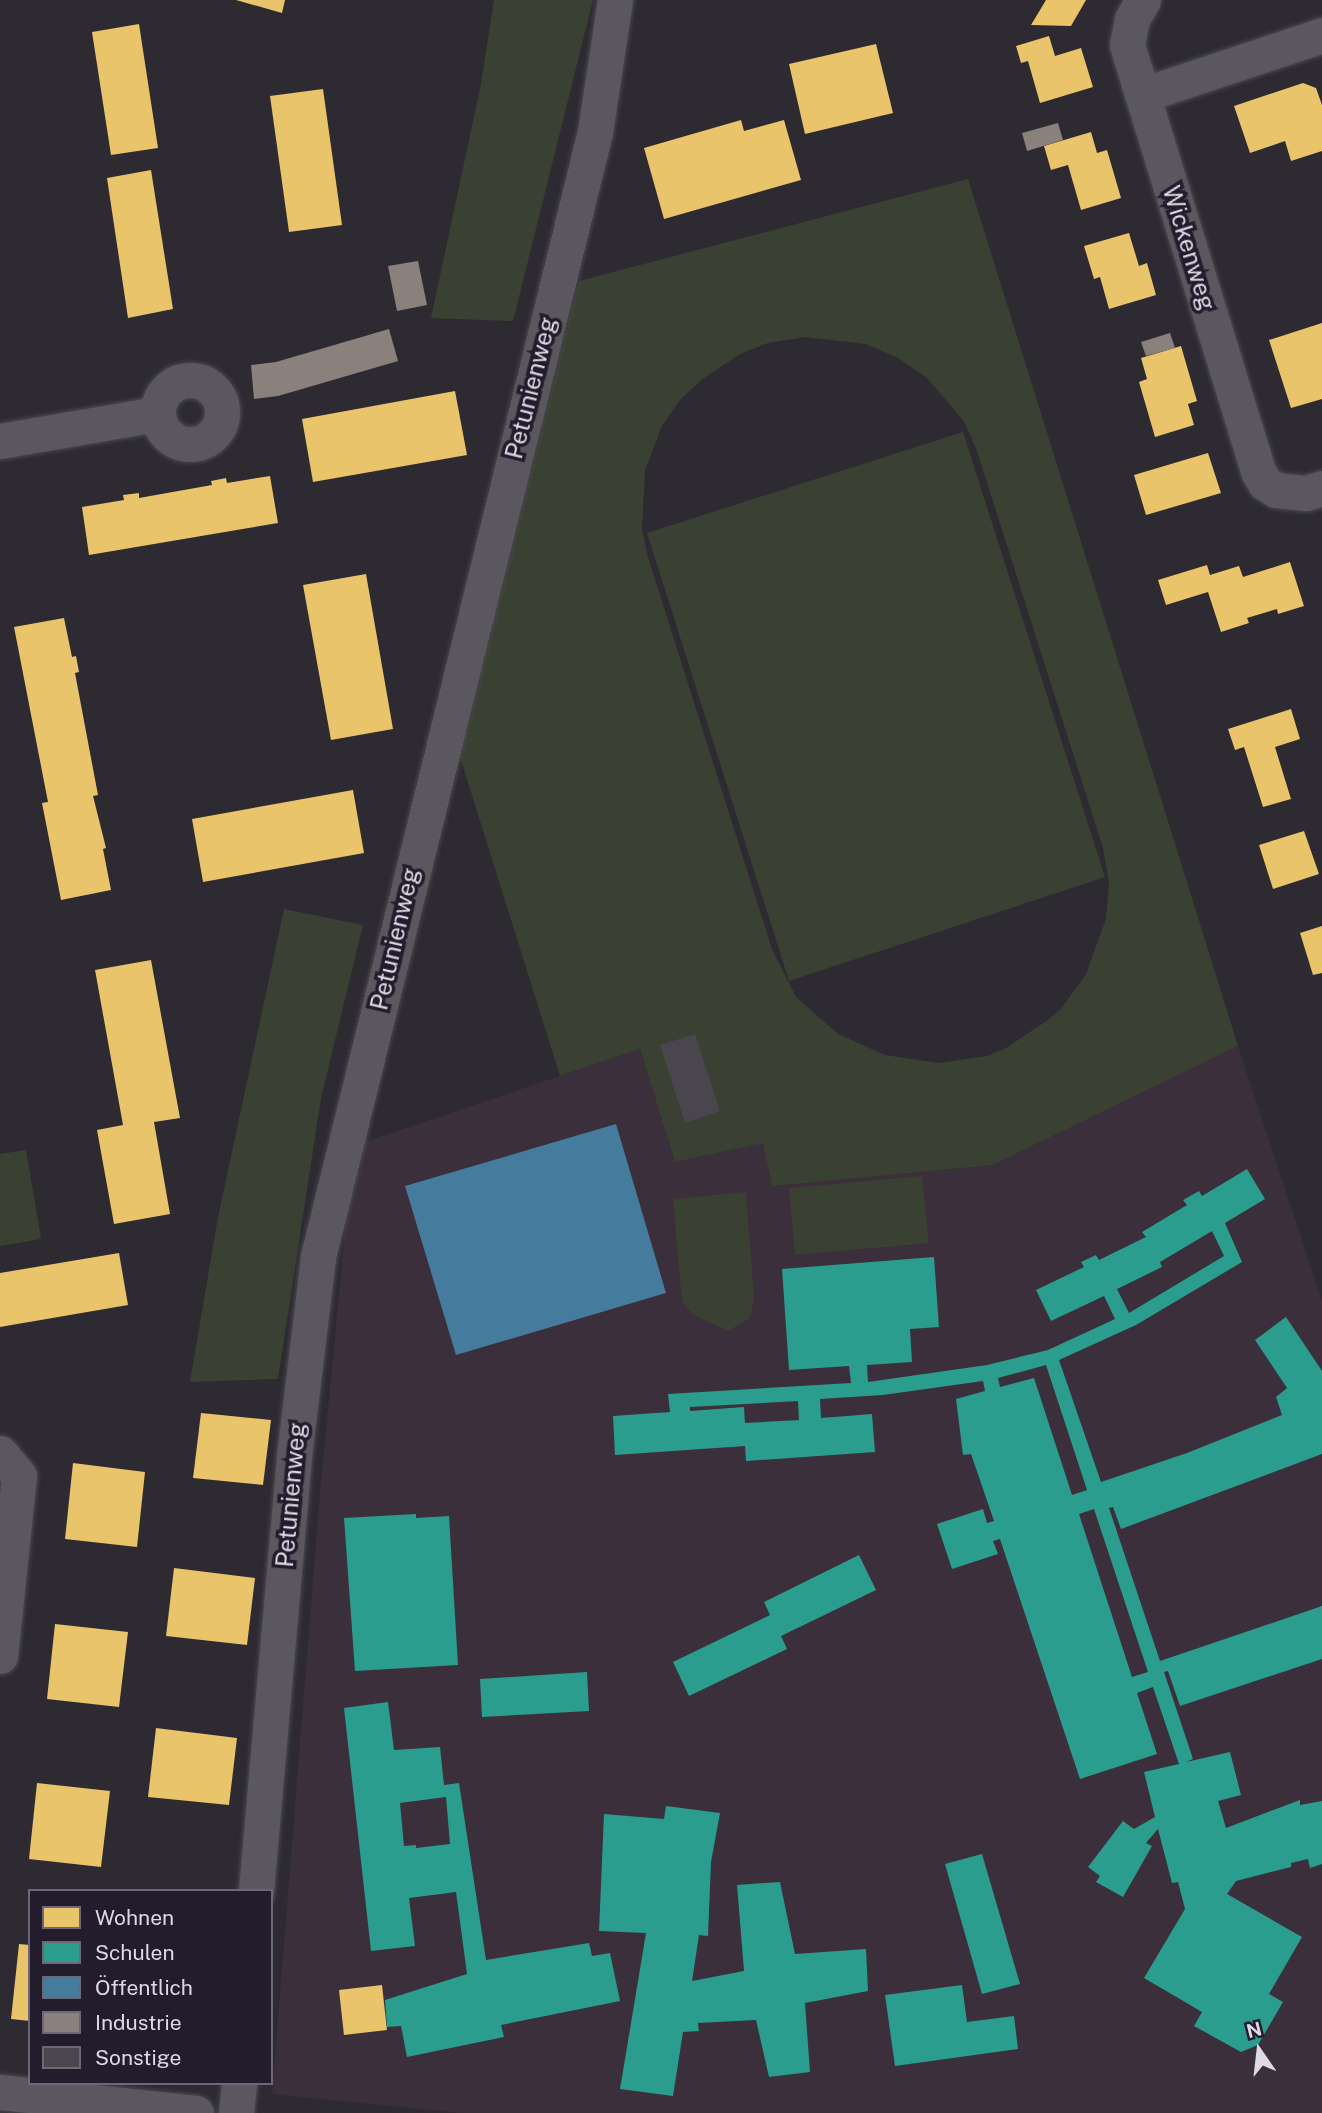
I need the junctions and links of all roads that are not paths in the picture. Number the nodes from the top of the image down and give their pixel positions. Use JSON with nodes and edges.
{"nodes":[{"id":1,"x":615,"y":0,"type":"edge"},
{"id":2,"x":1143,"y":0,"type":"edge"},
{"id":3,"x":1322,"y":35,"type":"edge"},
{"id":4,"x":1142,"y":95,"type":"junction"},
{"id":5,"x":157,"y":414,"type":"dead end"},
{"id":6,"x":0,"y":441,"type":"edge"},
{"id":7,"x":1322,"y":488,"type":"edge"},
{"id":8,"x":0,"y":1452,"type":"edge"},
{"id":9,"x":0,"y":1656,"type":"edge"},
{"id":10,"x":256,"y":1889,"type":"edge"},
{"id":11,"x":239,"y":2085,"type":"edge"},
{"id":12,"x":0,"y":2092,"type":"edge"},
{"id":13,"x":196,"y":2113,"type":"edge"},
{"id":14,"x":236,"y":2113,"type":"edge"}],
"edges":[{"from":1,"to":10,"type":"street","name":"Petunienweg"},
{"from":2,"to":4,"type":"street","name":"Wickenweg"},
{"from":3,"to":4,"type":"street"},
{"from":4,"to":7,"type":"street","name":"Wickenweg"},
{"from":5,"to":6,"type":"street"},
{"from":8,"to":9,"type":"street"},
{"from":11,"to":14,"type":"street"},
{"from":12,"to":13,"type":"street"}]}
